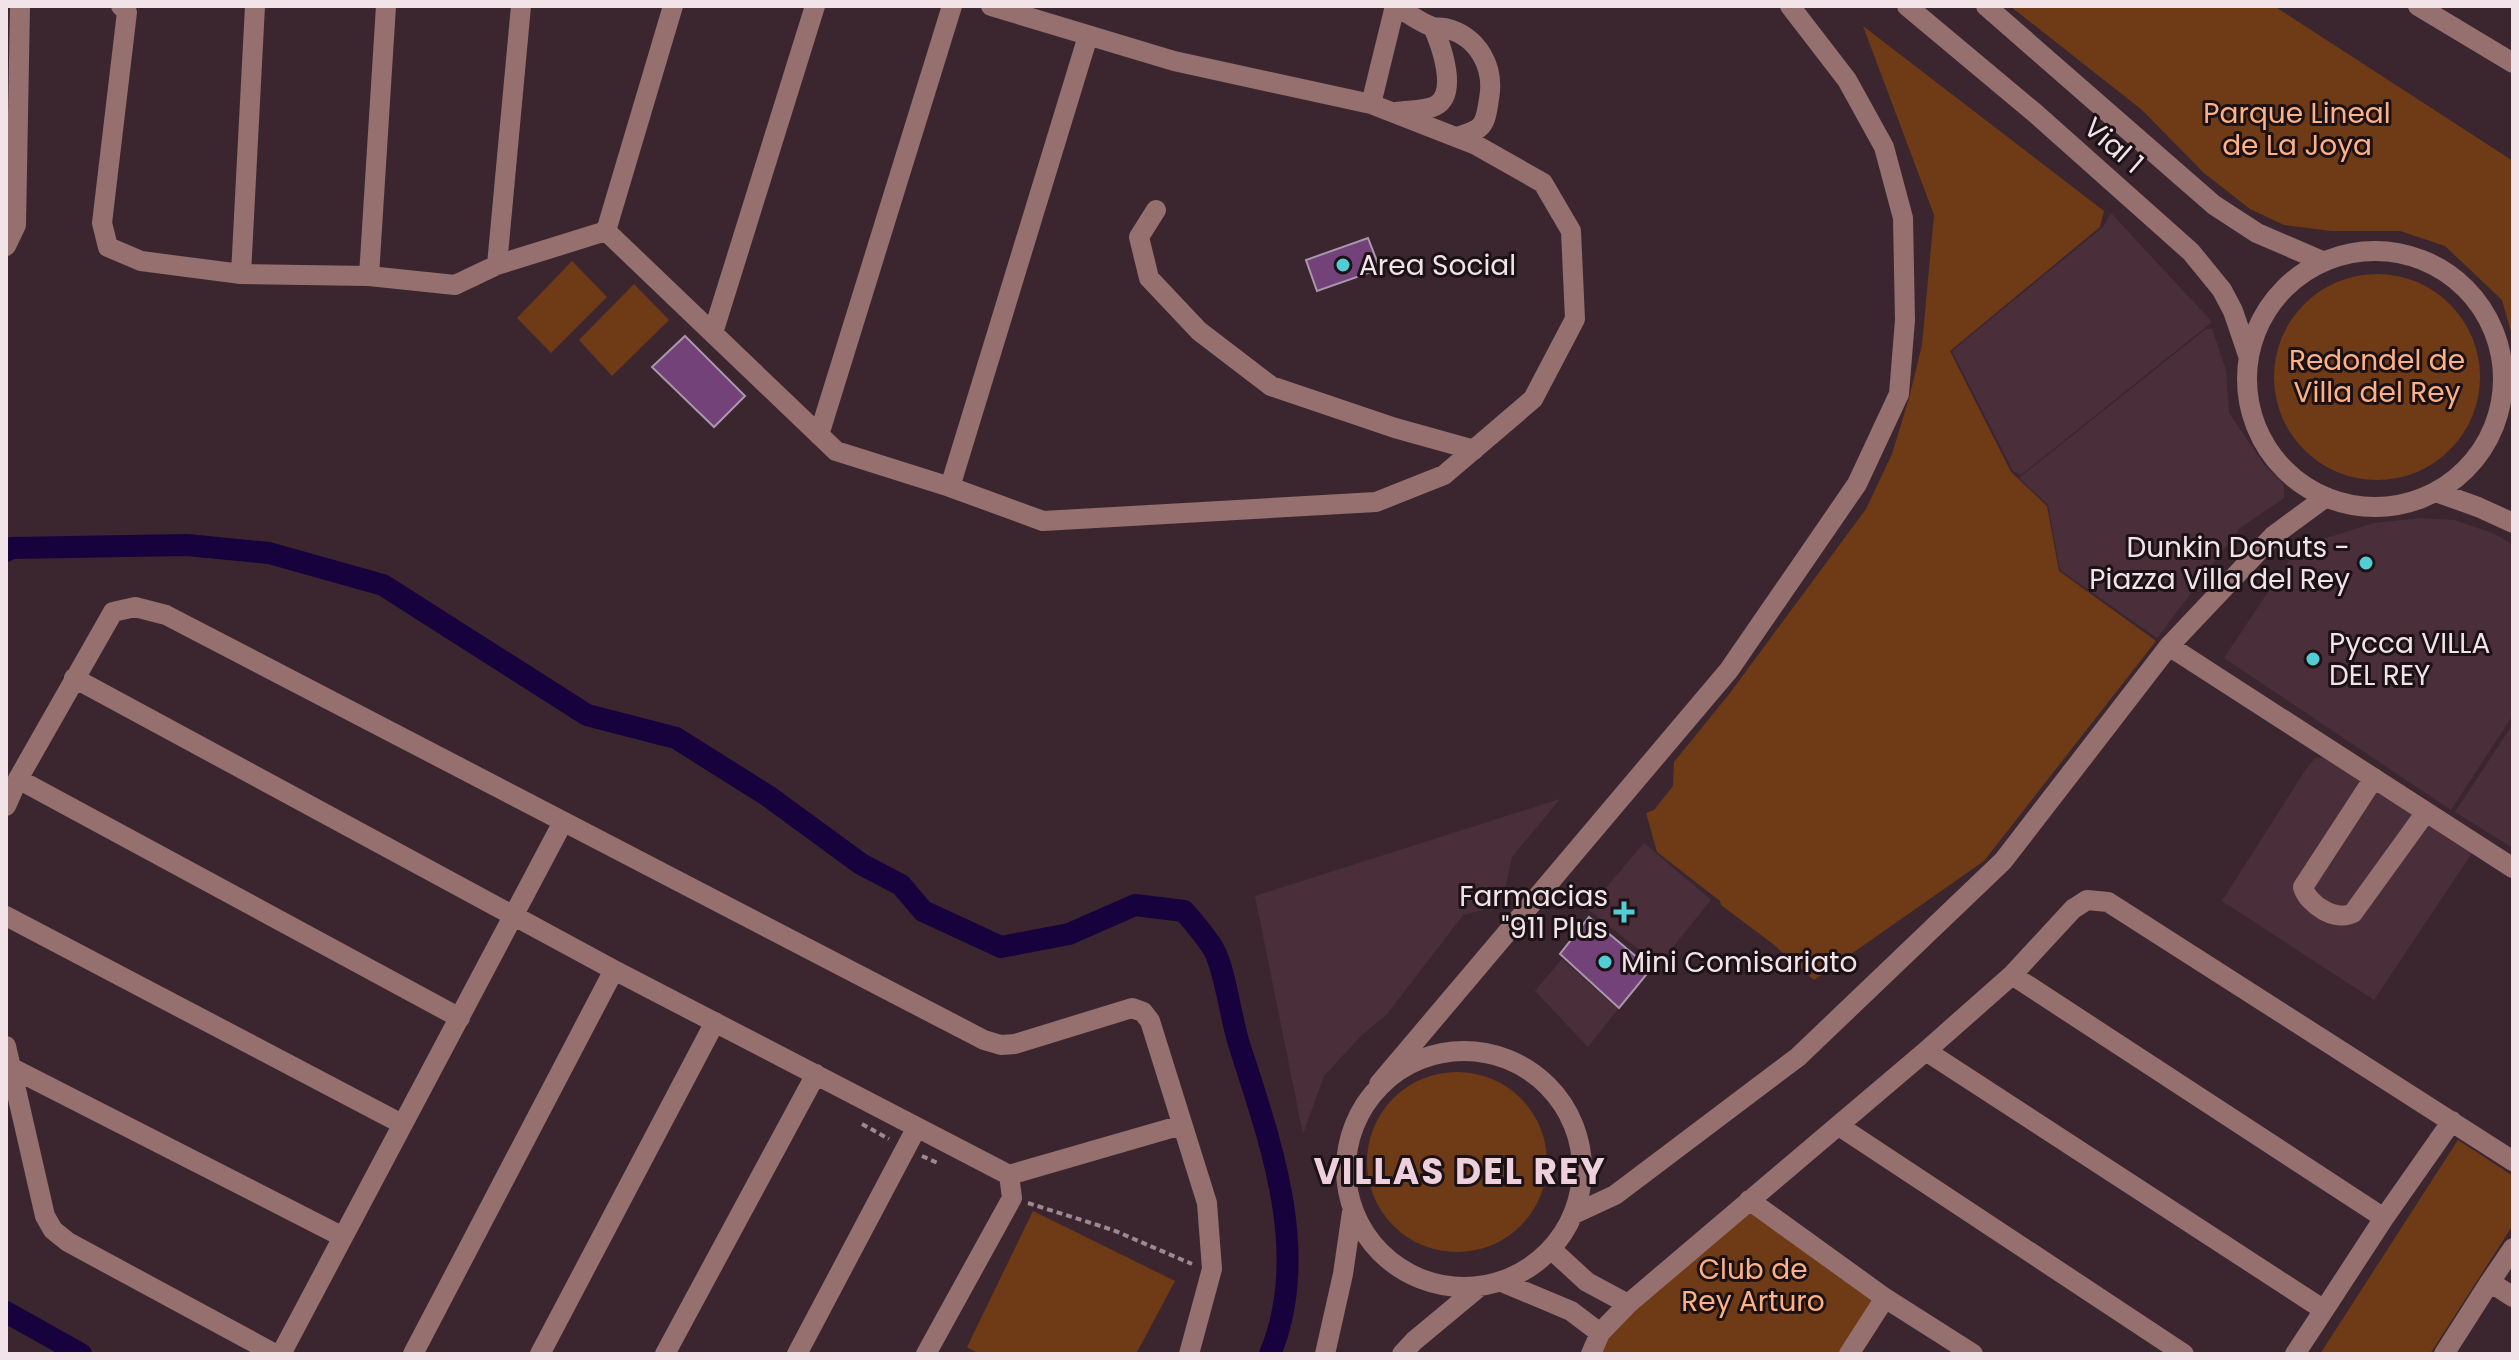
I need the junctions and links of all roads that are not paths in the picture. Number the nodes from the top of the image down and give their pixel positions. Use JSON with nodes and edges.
{"nodes":[{"id":1,"x":20,"y":6,"type":"edge"},
{"id":2,"x":121,"y":6,"type":"edge"},
{"id":3,"x":255,"y":6,"type":"edge"},
{"id":4,"x":386,"y":6,"type":"edge"},
{"id":5,"x":521,"y":6,"type":"edge"},
{"id":6,"x":673,"y":6,"type":"edge"},
{"id":7,"x":815,"y":6,"type":"edge"},
{"id":8,"x":952,"y":6,"type":"edge"},
{"id":9,"x":991,"y":6,"type":"edge"},
{"id":10,"x":1395,"y":6,"type":"edge"},
{"id":11,"x":1790,"y":6,"type":"edge"},
{"id":12,"x":1907,"y":6,"type":"edge"},
{"id":13,"x":1986,"y":6,"type":"edge"},
{"id":14,"x":2418,"y":6,"type":"edge"},
{"id":15,"x":1433,"y":27,"type":"junction"},
{"id":16,"x":1088,"y":36,"type":"junction"},
{"id":17,"x":2513,"y":63,"type":"edge"},
{"id":18,"x":1371,"y":104,"type":"junction"},
{"id":19,"x":1395,"y":113,"type":"junction"},
{"id":20,"x":12,"y":117,"type":"edge"},
{"id":21,"x":1457,"y":137,"type":"junction"},
{"id":22,"x":1156,"y":210,"type":"dead end"},
{"id":23,"x":606,"y":231,"type":"junction"},
{"id":24,"x":6,"y":246,"type":"edge"},
{"id":25,"x":2322,"y":261,"type":"junction"},
{"id":26,"x":497,"y":265,"type":"junction"},
{"id":27,"x":241,"y":274,"type":"junction"},
{"id":28,"x":369,"y":276,"type":"junction"},
{"id":29,"x":713,"y":333,"type":"junction"},
{"id":30,"x":2248,"y":355,"type":"junction"},
{"id":31,"x":2508,"y":403,"type":"edge"},
{"id":32,"x":819,"y":435,"type":"junction"},
{"id":33,"x":1474,"y":450,"type":"junction"},
{"id":34,"x":950,"y":487,"type":"junction"},
{"id":35,"x":2436,"y":492,"type":"junction"},
{"id":36,"x":2326,"y":497,"type":"junction"},
{"id":37,"x":2513,"y":523,"type":"edge"},
{"id":38,"x":2169,"y":646,"type":"junction"},
{"id":39,"x":74,"y":678,"type":"junction"},
{"id":40,"x":2374,"y":778,"type":"junction"},
{"id":41,"x":18,"y":779,"type":"junction"},
{"id":42,"x":6,"y":806,"type":"edge"},
{"id":43,"x":2426,"y":812,"type":"junction"},
{"id":44,"x":563,"y":822,"type":"junction"},
{"id":45,"x":2513,"y":868,"type":"edge"},
{"id":46,"x":516,"y":915,"type":"junction"},
{"id":47,"x":6,"y":916,"type":"edge"},
{"id":48,"x":614,"y":970,"type":"junction"},
{"id":49,"x":2012,"y":975,"type":"junction"},
{"id":50,"x":460,"y":1018,"type":"junction"},
{"id":51,"x":715,"y":1022,"type":"junction"},
{"id":52,"x":6,"y":1046,"type":"edge"},
{"id":53,"x":1926,"y":1051,"type":"junction"},
{"id":54,"x":10,"y":1067,"type":"junction"},
{"id":55,"x":816,"y":1074,"type":"junction"},
{"id":56,"x":1379,"y":1084,"type":"junction"},
{"id":57,"x":2452,"y":1121,"type":"junction"},
{"id":58,"x":402,"y":1124,"type":"junction"},
{"id":59,"x":1182,"y":1125,"type":"junction"},
{"id":60,"x":1839,"y":1126,"type":"junction"},
{"id":61,"x":917,"y":1127,"type":"junction"},
{"id":62,"x":2513,"y":1161,"type":"edge"},
{"id":63,"x":1009,"y":1175,"type":"junction"},
{"id":64,"x":1749,"y":1200,"type":"junction"},
{"id":65,"x":1352,"y":1212,"type":"junction"},
{"id":66,"x":1574,"y":1214,"type":"junction"},
{"id":67,"x":2384,"y":1218,"type":"junction"},
{"id":68,"x":343,"y":1237,"type":"junction"},
{"id":69,"x":2513,"y":1248,"type":"edge"},
{"id":70,"x":1552,"y":1250,"type":"junction"},
{"id":71,"x":1502,"y":1282,"type":"junction"},
{"id":72,"x":2490,"y":1282,"type":"junction"},
{"id":73,"x":1479,"y":1287,"type":"junction"},
{"id":74,"x":2513,"y":1297,"type":"edge"},
{"id":75,"x":1885,"y":1298,"type":"junction"},
{"id":76,"x":1628,"y":1304,"type":"junction"},
{"id":77,"x":2324,"y":1310,"type":"junction"},
{"id":78,"x":1600,"y":1333,"type":"junction"},
{"id":79,"x":931,"y":1352,"type":"edge"},
{"id":80,"x":278,"y":1354,"type":"edge"},
{"id":81,"x":413,"y":1354,"type":"edge"},
{"id":82,"x":540,"y":1354,"type":"edge"},
{"id":83,"x":665,"y":1354,"type":"edge"},
{"id":84,"x":797,"y":1354,"type":"edge"},
{"id":85,"x":1189,"y":1354,"type":"edge"},
{"id":86,"x":1325,"y":1354,"type":"edge"},
{"id":87,"x":1402,"y":1354,"type":"edge"},
{"id":88,"x":1591,"y":1354,"type":"edge"},
{"id":89,"x":1849,"y":1354,"type":"edge"},
{"id":90,"x":1973,"y":1354,"type":"edge"},
{"id":91,"x":2184,"y":1354,"type":"edge"},
{"id":92,"x":2295,"y":1354,"type":"edge"},
{"id":93,"x":2444,"y":1354,"type":"edge"}],
"edges":[{"from":1,"to":20,"type":"street"},
{"from":2,"to":27,"type":"street"},
{"from":3,"to":27,"type":"street"},
{"from":4,"to":28,"type":"street"},
{"from":5,"to":26,"type":"street"},
{"from":6,"to":23,"type":"street"},
{"from":7,"to":29,"type":"street"},
{"from":8,"to":32,"type":"street"},
{"from":9,"to":16,"type":"street"},
{"from":10,"to":15,"type":"street"},
{"from":10,"to":18,"type":"street"},
{"from":11,"to":56,"type":"street"},
{"from":12,"to":30,"type":"street","name":"Vial 1"},
{"from":13,"to":25,"type":"street","name":"Vial 1"},
{"from":14,"to":17,"type":"street"},
{"from":15,"to":19,"type":"street"},
{"from":15,"to":21,"type":"street"},
{"from":16,"to":18,"type":"street"},
{"from":16,"to":34,"type":"street"},
{"from":18,"to":19,"type":"street"},
{"from":19,"to":21,"type":"street"},
{"from":20,"to":24,"type":"street"},
{"from":21,"to":33,"type":"street"},
{"from":22,"to":33,"type":"street"},
{"from":23,"to":26,"type":"street"},
{"from":23,"to":29,"type":"street"},
{"from":25,"to":30,"type":"street"},
{"from":25,"to":31,"type":"street"},
{"from":26,"to":28,"type":"street"},
{"from":27,"to":28,"type":"street"},
{"from":29,"to":32,"type":"street"},
{"from":30,"to":36,"type":"street"},
{"from":31,"to":35,"type":"street"},
{"from":32,"to":34,"type":"street"},
{"from":33,"to":34,"type":"street"},
{"from":35,"to":36,"type":"street"},
{"from":35,"to":37,"type":"street"},
{"from":36,"to":38,"type":"street"},
{"from":38,"to":40,"type":"street"},
{"from":38,"to":66,"type":"street"},
{"from":39,"to":41,"type":"street"},
{"from":39,"to":44,"type":"street"},
{"from":39,"to":46,"type":"street"},
{"from":40,"to":43,"type":"street"},
{"from":40,"to":43,"type":"street"},
{"from":41,"to":42,"type":"street"},
{"from":41,"to":50,"type":"street"},
{"from":43,"to":45,"type":"street"},
{"from":44,"to":46,"type":"street"},
{"from":44,"to":59,"type":"street"},
{"from":46,"to":48,"type":"street"},
{"from":46,"to":50,"type":"street"},
{"from":47,"to":58,"type":"street"},
{"from":48,"to":51,"type":"street"},
{"from":48,"to":81,"type":"street"},
{"from":49,"to":53,"type":"street"},
{"from":49,"to":57,"type":"street"},
{"from":49,"to":67,"type":"street"},
{"from":50,"to":58,"type":"street"},
{"from":51,"to":55,"type":"street"},
{"from":51,"to":82,"type":"street"},
{"from":52,"to":54,"type":"street"},
{"from":53,"to":60,"type":"street"},
{"from":53,"to":77,"type":"street"},
{"from":54,"to":68,"type":"street"},
{"from":54,"to":80,"type":"street"},
{"from":55,"to":61,"type":"street"},
{"from":55,"to":83,"type":"street"},
{"from":56,"to":65,"type":"street"},
{"from":56,"to":66,"type":"street"},
{"from":57,"to":62,"type":"street"},
{"from":57,"to":67,"type":"street"},
{"from":58,"to":68,"type":"street"},
{"from":59,"to":63,"type":"street"},
{"from":59,"to":85,"type":"street"},
{"from":60,"to":64,"type":"street"},
{"from":60,"to":91,"type":"street"},
{"from":61,"to":63,"type":"street"},
{"from":61,"to":84,"type":"street"},
{"from":63,"to":79,"type":"street"},
{"from":64,"to":75,"type":"street"},
{"from":64,"to":76,"type":"street"},
{"from":65,"to":73,"type":"street"},
{"from":65,"to":86,"type":"street"},
{"from":66,"to":70,"type":"street"},
{"from":67,"to":77,"type":"street"},
{"from":68,"to":80,"type":"street"},
{"from":69,"to":72,"type":"street"},
{"from":70,"to":71,"type":"street"},
{"from":70,"to":76,"type":"street"},
{"from":71,"to":73,"type":"street"},
{"from":71,"to":78,"type":"street"},
{"from":72,"to":74,"type":"street"},
{"from":72,"to":93,"type":"street"},
{"from":73,"to":87,"type":"street"},
{"from":75,"to":89,"type":"street"},
{"from":75,"to":90,"type":"street"},
{"from":76,"to":78,"type":"street"},
{"from":77,"to":92,"type":"street"},
{"from":78,"to":88,"type":"street"}]}
